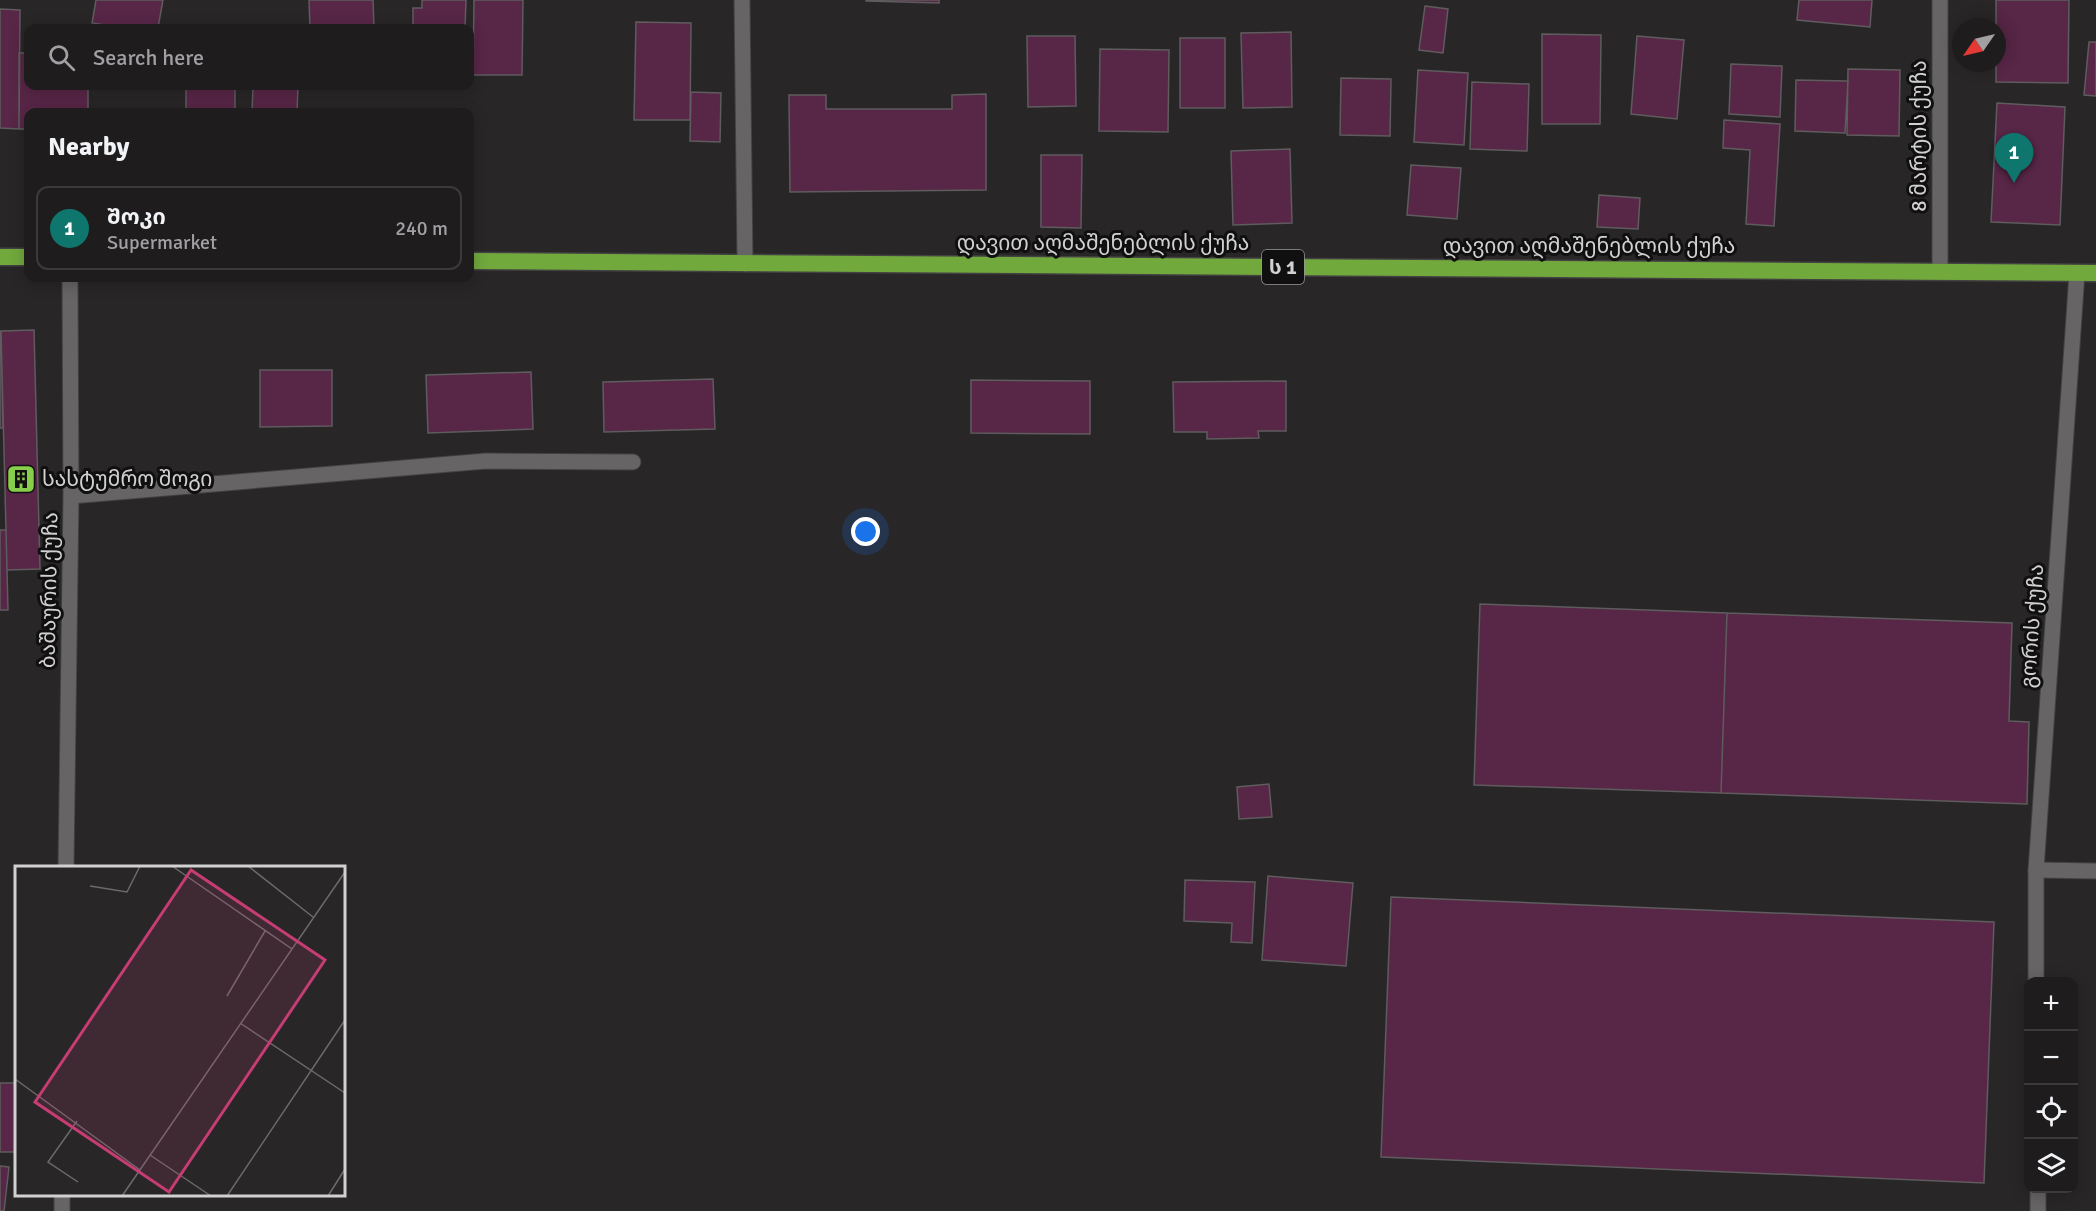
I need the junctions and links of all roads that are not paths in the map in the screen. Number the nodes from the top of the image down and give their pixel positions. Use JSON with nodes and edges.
{"nodes":[{"id":1,"x":742,"y":0,"type":"edge"},
{"id":2,"x":1940,"y":0,"type":"edge"},
{"id":3,"x":0,"y":257,"type":"edge"},
{"id":4,"x":24,"y":257,"type":"edge"},
{"id":5,"x":474,"y":261,"type":"edge"},
{"id":6,"x":745,"y":264,"type":"junction"},
{"id":7,"x":1940,"y":271,"type":"junction"},
{"id":8,"x":2078,"y":273,"type":"junction"},
{"id":9,"x":2096,"y":273,"type":"edge"},
{"id":10,"x":70,"y":282,"type":"edge"},
{"id":11,"x":633,"y":462,"type":"dead end"},
{"id":12,"x":71,"y":496,"type":"junction"},
{"id":13,"x":66,"y":866,"type":"edge"},
{"id":14,"x":2036,"y":870,"type":"junction"},
{"id":15,"x":2096,"y":871,"type":"edge"},
{"id":16,"x":2036,"y":977,"type":"edge"},
{"id":17,"x":2038,"y":1193,"type":"edge"},
{"id":18,"x":2038,"y":1211,"type":"edge"}],
"edges":[{"from":1,"to":6,"type":"street"},
{"from":2,"to":7,"type":"street","name":"8 მარტის ქუჩა"},
{"from":3,"to":4,"type":"highway"},
{"from":5,"to":6,"type":"highway","name":"დავით აღმაშენებლის ქუჩა","number":"ს 1"},
{"from":6,"to":7,"type":"highway","name":"დავით აღმაშენებლის ქუჩა","number":"ს 1"},
{"from":7,"to":8,"type":"highway","name":"დავით აღმაშენებლის ქუჩა","number":"ს 1"},
{"from":8,"to":9,"type":"highway","name":"დავით აღმაშენებლის ქუჩა","number":"ს 1"},
{"from":8,"to":14,"type":"street","name":"გორის ქუჩა"},
{"from":10,"to":12,"type":"street","name":"ბაშაურის ქუჩა"},
{"from":11,"to":12,"type":"street"},
{"from":12,"to":13,"type":"street","name":"ბაშაურის ქუჩა"},
{"from":14,"to":15,"type":"street"},
{"from":14,"to":16,"type":"street","name":"გორის ქუჩა"},
{"from":17,"to":18,"type":"street"}]}
